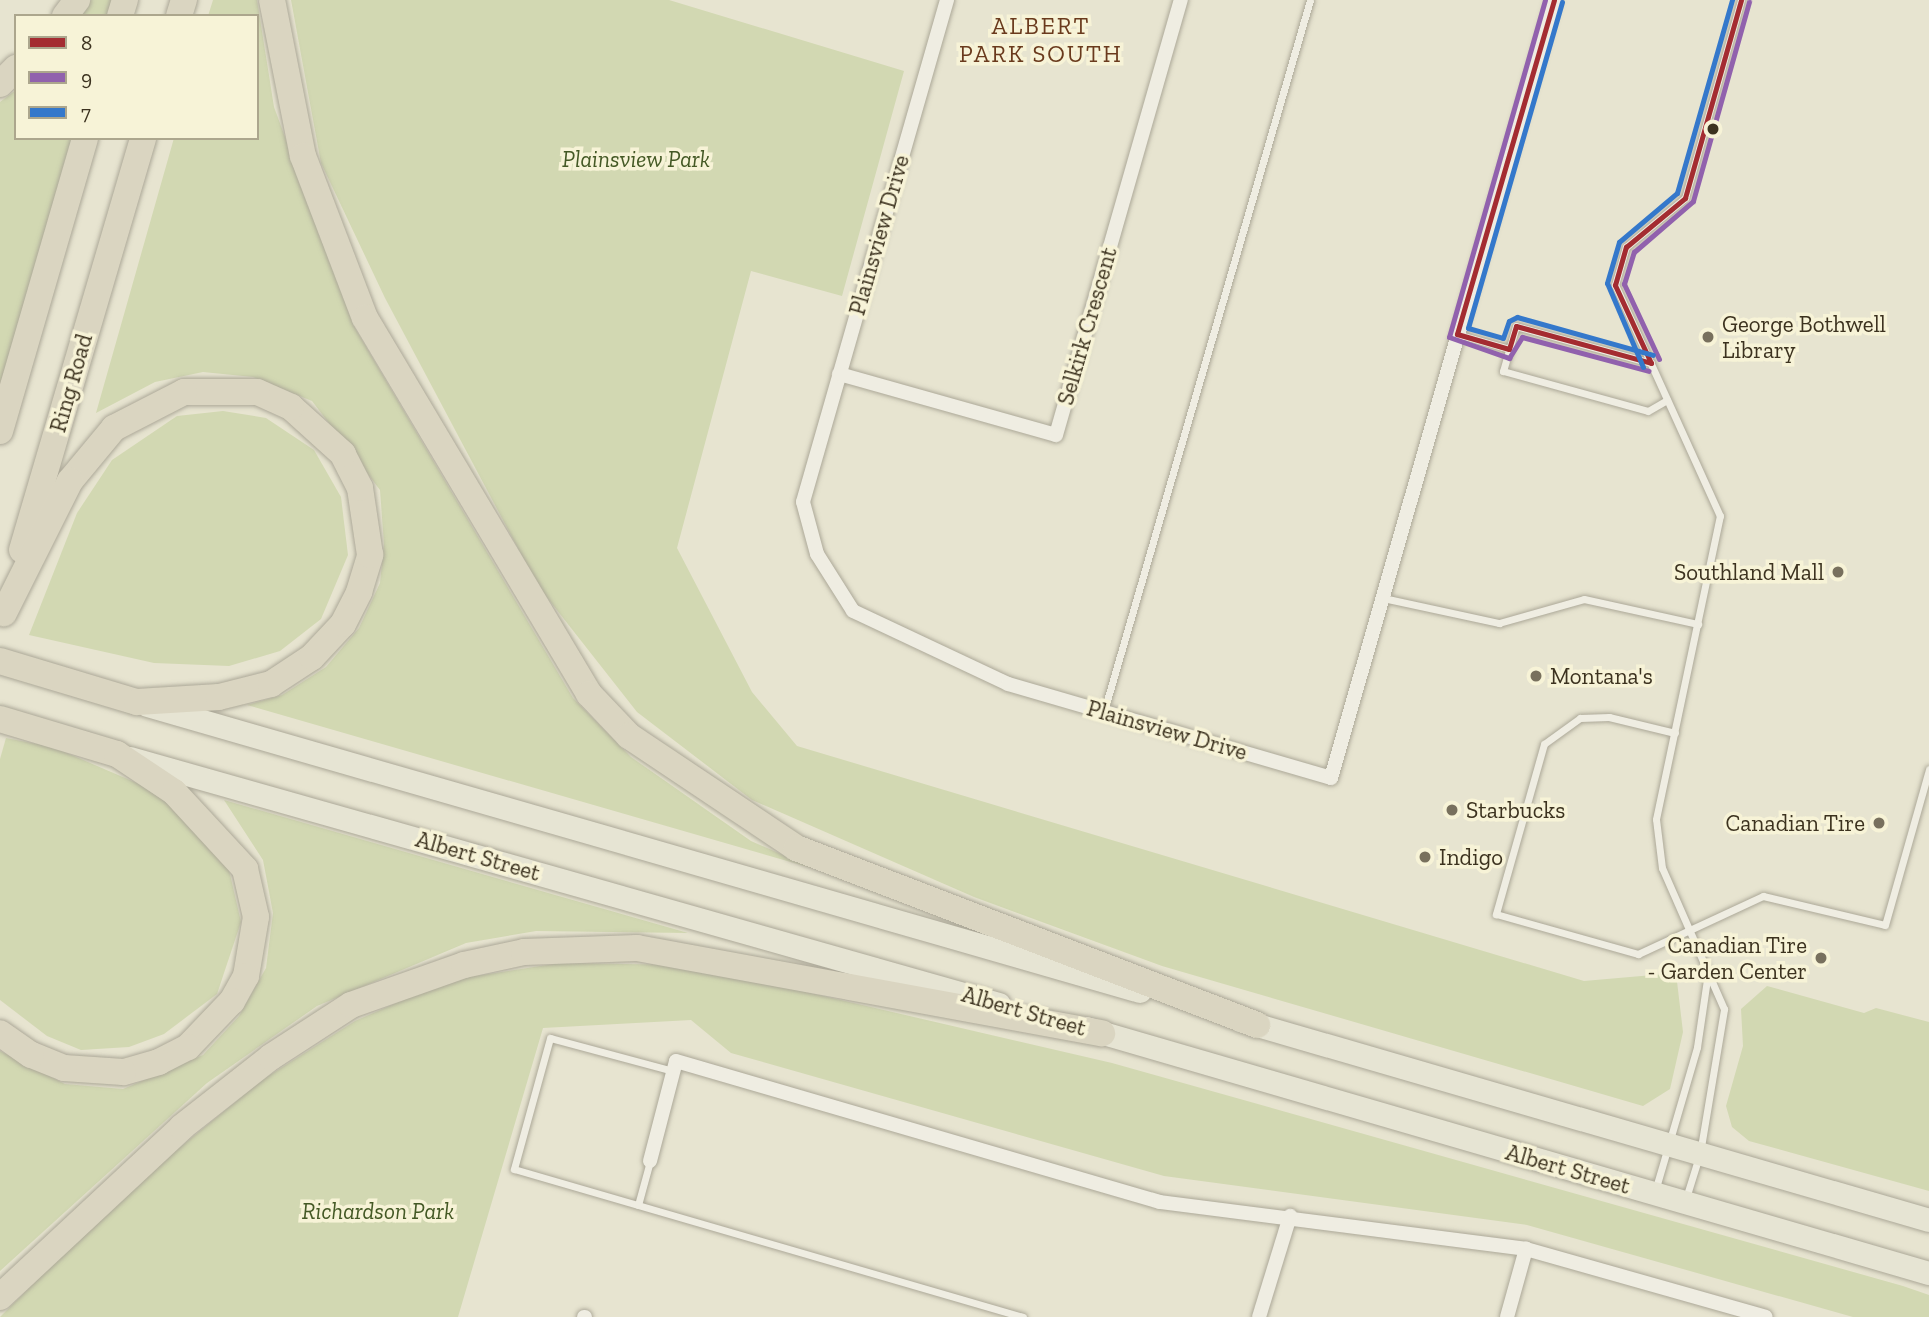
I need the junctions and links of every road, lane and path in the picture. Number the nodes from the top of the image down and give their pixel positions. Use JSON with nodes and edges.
{"nodes":[{"id":1,"x":272,"y":0,"type":"edge"},
{"id":2,"x":947,"y":0,"type":"edge"},
{"id":3,"x":1181,"y":0,"type":"edge"},
{"id":4,"x":1310,"y":0,"type":"edge"},
{"id":5,"x":1554,"y":0,"type":"edge"},
{"id":6,"x":1741,"y":0,"type":"edge"},
{"id":7,"x":14,"y":70,"type":"edge"},
{"id":8,"x":0,"y":84,"type":"edge"},
{"id":9,"x":84,"y":140,"type":"edge"},
{"id":10,"x":142,"y":140,"type":"edge"},
{"id":11,"x":1457,"y":334,"type":"junction"},
{"id":12,"x":1509,"y":349,"type":"junction"},
{"id":13,"x":1651,"y":363,"type":"junction"},
{"id":14,"x":839,"y":374,"type":"junction"},
{"id":15,"x":1667,"y":400,"type":"junction"},
{"id":16,"x":0,"y":430,"type":"edge"},
{"id":17,"x":1382,"y":598,"type":"junction"},
{"id":18,"x":2,"y":620,"type":"edge"},
{"id":19,"x":1698,"y":624,"type":"junction"},
{"id":20,"x":0,"y":661,"type":"edge"},
{"id":21,"x":137,"y":702,"type":"junction"},
{"id":22,"x":1104,"y":711,"type":"junction"},
{"id":23,"x":0,"y":719,"type":"edge"},
{"id":24,"x":1675,"y":733,"type":"junction"},
{"id":25,"x":117,"y":754,"type":"junction"},
{"id":26,"x":1929,"y":769,"type":"edge"},
{"id":27,"x":1689,"y":932,"type":"junction"},
{"id":28,"x":1707,"y":978,"type":"junction"},
{"id":29,"x":1257,"y":1025,"type":"junction"},
{"id":30,"x":0,"y":1033,"type":"edge"},
{"id":31,"x":1102,"y":1033,"type":"junction"},
{"id":32,"x":675,"y":1066,"type":"junction"},
{"id":33,"x":1669,"y":1143,"type":"junction"},
{"id":34,"x":1700,"y":1153,"type":"junction"},
{"id":35,"x":650,"y":1161,"type":"joint"},
{"id":36,"x":1654,"y":1194,"type":"junction"},
{"id":37,"x":1685,"y":1202,"type":"junction"},
{"id":38,"x":638,"y":1205,"type":"junction"},
{"id":39,"x":1290,"y":1216,"type":"junction"},
{"id":40,"x":1929,"y":1220,"type":"edge"},
{"id":41,"x":1526,"y":1249,"type":"junction"},
{"id":42,"x":1929,"y":1273,"type":"edge"},
{"id":43,"x":0,"y":1297,"type":"edge"},
{"id":44,"x":1761,"y":1316,"type":"edge"},
{"id":45,"x":1023,"y":1317,"type":"edge"},
{"id":46,"x":1259,"y":1317,"type":"edge"},
{"id":47,"x":1507,"y":1317,"type":"edge"}],
"edges":[{"from":1,"to":29,"type":"highway"},
{"from":2,"to":14,"type":"street","name":"Plainsview Drive"},
{"from":3,"to":14,"type":"street","name":"Selkirk Crescent"},
{"from":4,"to":22,"type":"lane"},
{"from":5,"to":11,"type":"street","name":"Plainsview Drive"},
{"from":6,"to":13,"type":"lane"},
{"from":7,"to":8,"type":"highway"},
{"from":9,"to":16,"type":"highway"},
{"from":10,"to":18,"type":"highway","name":"Ring Road"},
{"from":11,"to":12,"type":"lane"},
{"from":11,"to":17,"type":"street","name":"Plainsview Drive"},
{"from":12,"to":13,"type":"lane"},
{"from":12,"to":15,"type":"lane"},
{"from":13,"to":15,"type":"lane"},
{"from":14,"to":22,"type":"street","name":"Plainsview Drive"},
{"from":15,"to":19,"type":"lane"},
{"from":17,"to":19,"type":"lane"},
{"from":17,"to":22,"type":"street","name":"Plainsview Drive"},
{"from":18,"to":21,"type":"highway"},
{"from":19,"to":24,"type":"lane"},
{"from":20,"to":21,"type":"highway"},
{"from":21,"to":29,"type":"main road"},
{"from":23,"to":25,"type":"highway"},
{"from":24,"to":27,"type":"lane"},
{"from":24,"to":27,"type":"lane"},
{"from":25,"to":30,"type":"highway"},
{"from":25,"to":31,"type":"main road","name":"Albert Street"},
{"from":26,"to":27,"type":"lane"},
{"from":27,"to":28,"type":"lane"},
{"from":28,"to":33,"type":"lane"},
{"from":28,"to":34,"type":"lane"},
{"from":29,"to":33,"type":"main road"},
{"from":31,"to":36,"type":"main road","name":"Albert Street"},
{"from":31,"to":43,"type":"highway"},
{"from":32,"to":35,"type":"street"},
{"from":32,"to":38,"type":"lane"},
{"from":32,"to":39,"type":"street"},
{"from":33,"to":34,"type":"main road"},
{"from":33,"to":36,"type":"lane"},
{"from":34,"to":37,"type":"lane"},
{"from":34,"to":40,"type":"main road"},
{"from":35,"to":38,"type":"lane"},
{"from":36,"to":37,"type":"main road","name":"Albert Street"},
{"from":37,"to":42,"type":"main road","name":"Albert Street"},
{"from":38,"to":45,"type":"lane"},
{"from":39,"to":41,"type":"street"},
{"from":39,"to":46,"type":"street"},
{"from":41,"to":44,"type":"street"},
{"from":41,"to":47,"type":"street"}]}
